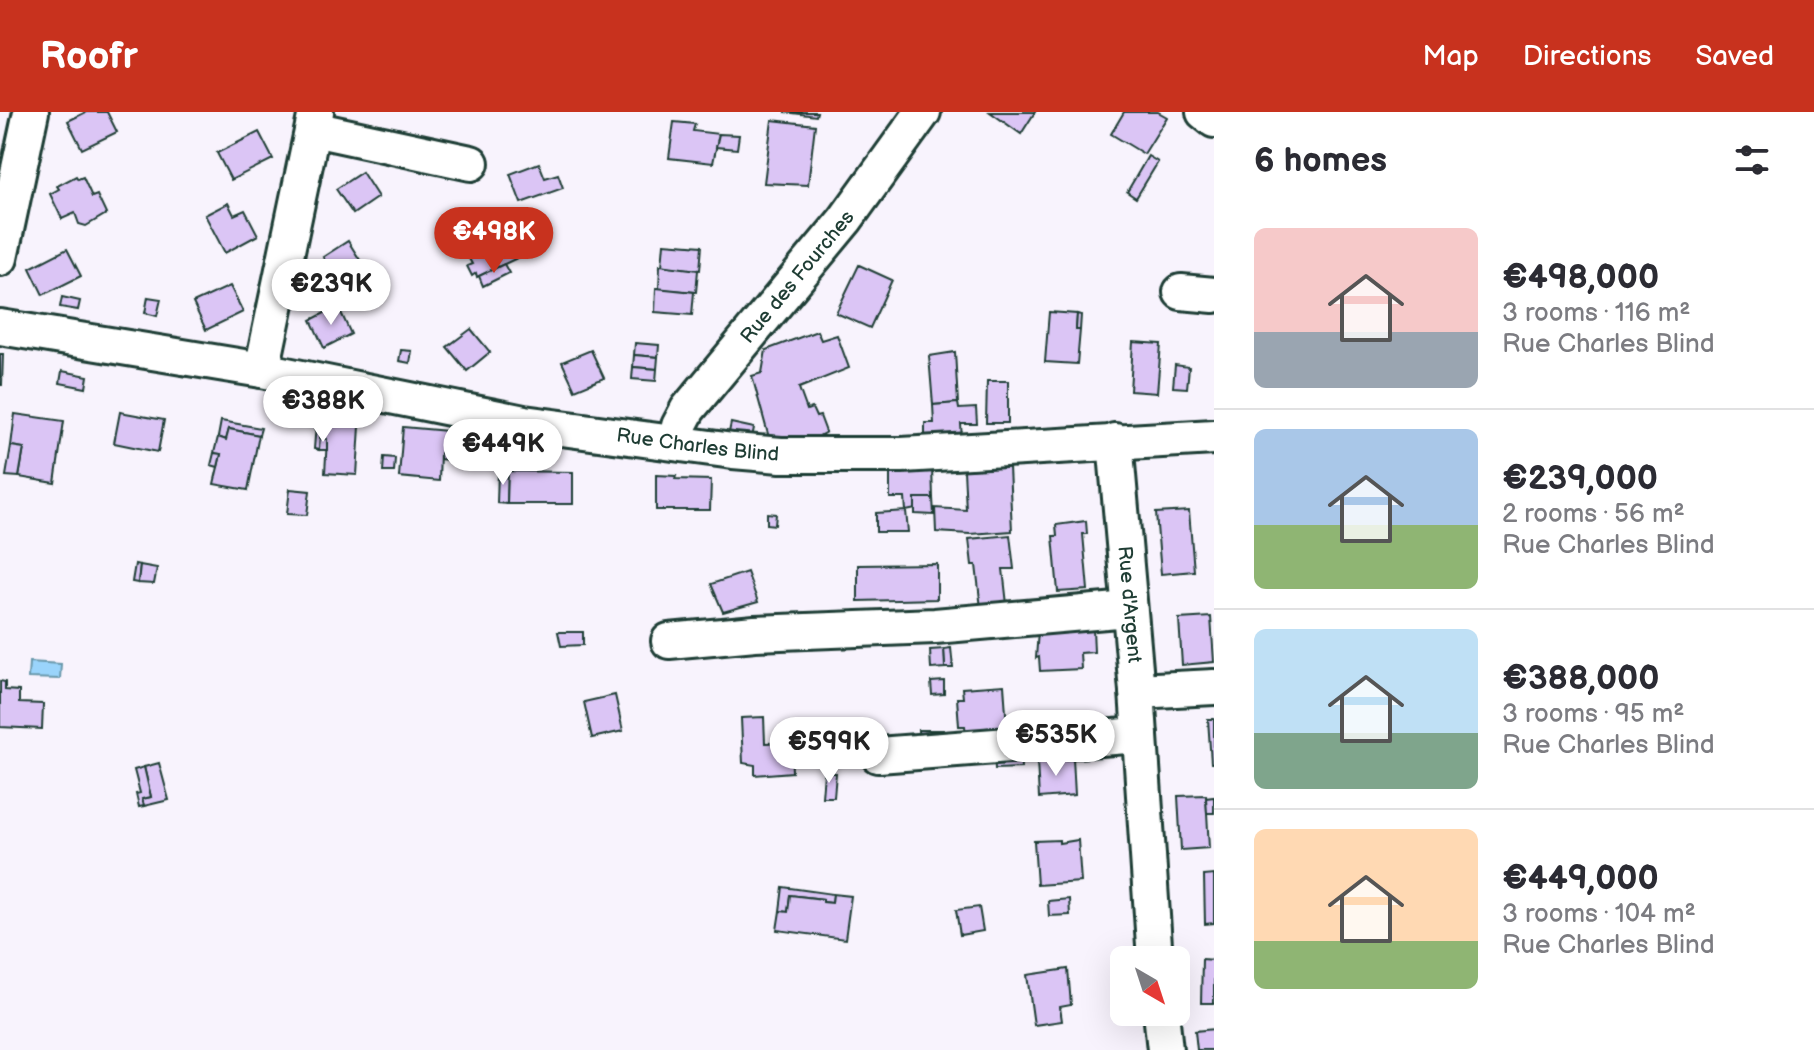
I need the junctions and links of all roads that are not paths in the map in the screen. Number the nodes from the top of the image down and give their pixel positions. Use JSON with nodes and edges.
{"nodes":[{"id":1,"x":31,"y":112,"type":"edge"},
{"id":2,"x":923,"y":112,"type":"edge"},
{"id":3,"x":1204,"y":112,"type":"edge"},
{"id":4,"x":314,"y":120,"type":"edge"},
{"id":5,"x":1214,"y":120,"type":"edge"},
{"id":6,"x":471,"y":163,"type":"dead end"},
{"id":7,"x":0,"y":258,"type":"edge"},
{"id":8,"x":0,"y":327,"type":"edge"},
{"id":9,"x":262,"y":370,"type":"junction"},
{"id":10,"x":1214,"y":437,"type":"edge"},
{"id":11,"x":1115,"y":441,"type":"junction"},
{"id":12,"x":676,"y":443,"type":"junction"},
{"id":13,"x":1129,"y":609,"type":"junction"},
{"id":14,"x":669,"y":641,"type":"dead end"},
{"id":15,"x":1214,"y":687,"type":"edge"},
{"id":16,"x":1137,"y":691,"type":"junction"},
{"id":17,"x":1140,"y":735,"type":"junction"},
{"id":18,"x":878,"y":755,"type":"dead end"},
{"id":19,"x":1154,"y":946,"type":"edge"},
{"id":20,"x":1162,"y":1026,"type":"edge"},
{"id":21,"x":1165,"y":1050,"type":"edge"}],
"edges":[{"from":1,"to":7,"type":"street"},
{"from":2,"to":12,"type":"street","name":"Rue des Fourches"},
{"from":3,"to":5,"type":"street"},
{"from":4,"to":6,"type":"street"},
{"from":4,"to":9,"type":"street"},
{"from":8,"to":9,"type":"street","name":"Rue Charles Blind"},
{"from":9,"to":12,"type":"street","name":"Rue Charles Blind"},
{"from":10,"to":11,"type":"street","name":"Rue Charles Blind"},
{"from":11,"to":12,"type":"street","name":"Rue Charles Blind"},
{"from":11,"to":13,"type":"street","name":"Rue d'Argent"},
{"from":13,"to":14,"type":"street"},
{"from":13,"to":16,"type":"street","name":"Rue d'Argent"},
{"from":15,"to":16,"type":"street"},
{"from":16,"to":17,"type":"street","name":"Rue d'Argent"},
{"from":17,"to":18,"type":"street"},
{"from":17,"to":19,"type":"street","name":"Rue d'Argent"},
{"from":20,"to":21,"type":"street"}]}
